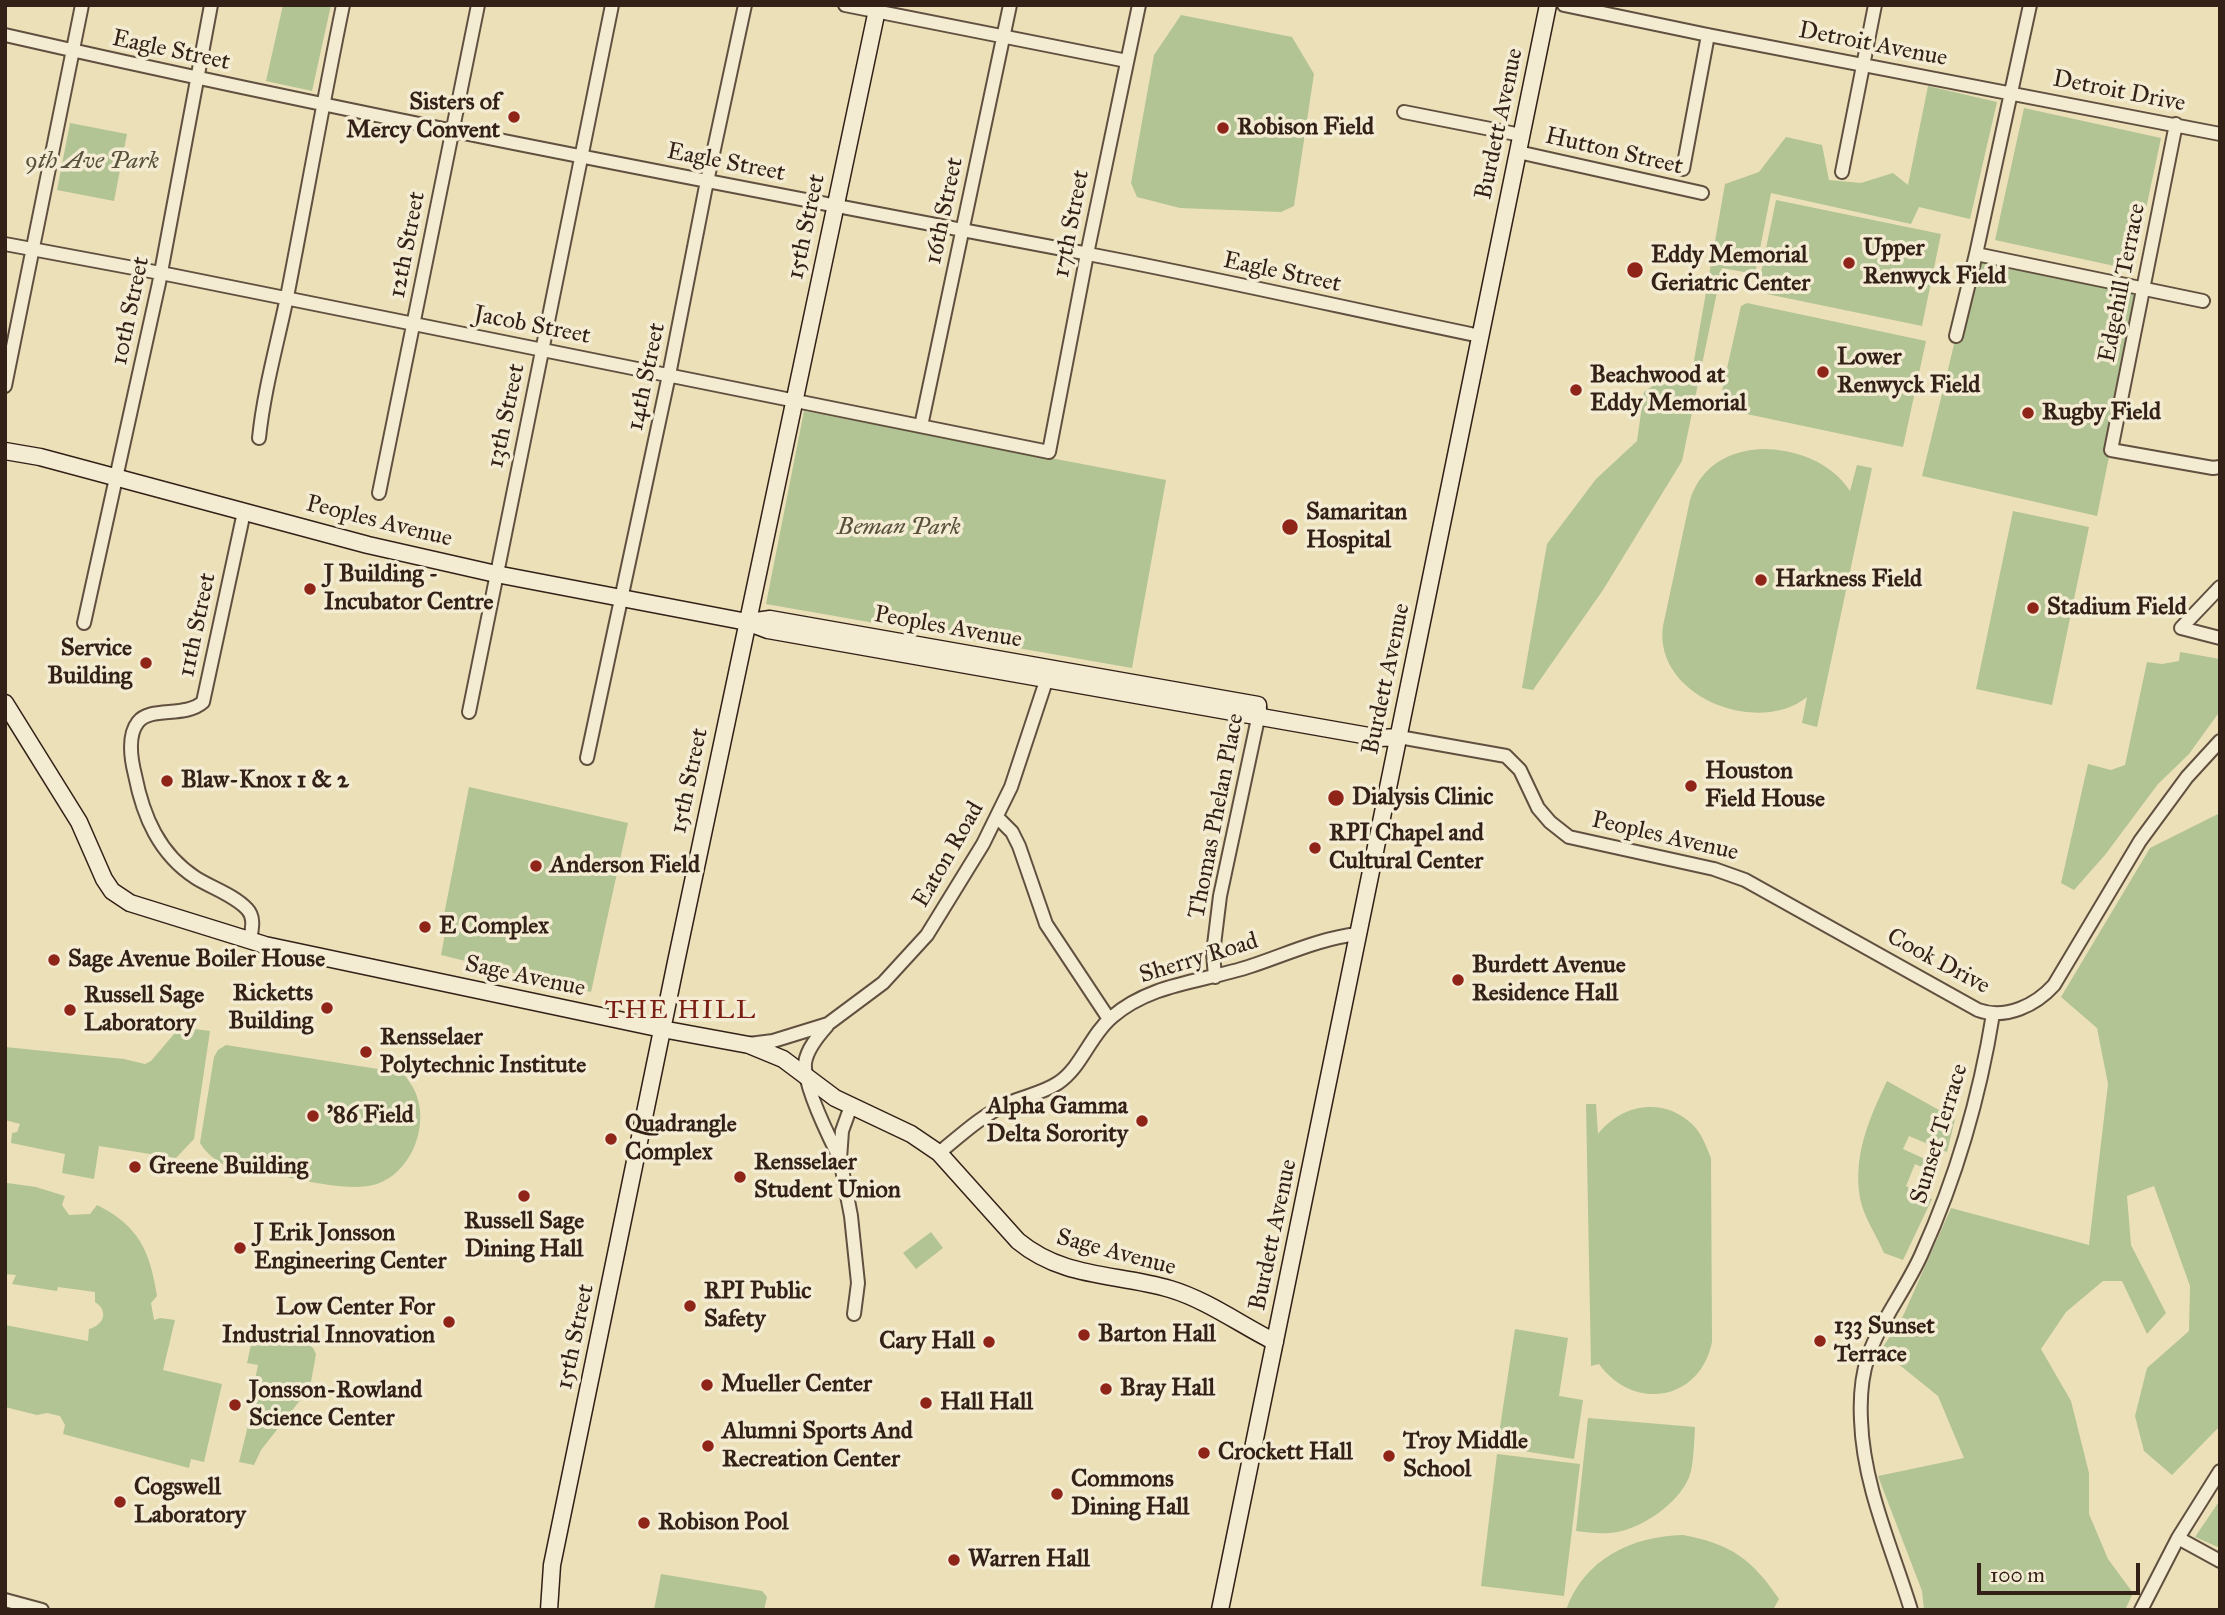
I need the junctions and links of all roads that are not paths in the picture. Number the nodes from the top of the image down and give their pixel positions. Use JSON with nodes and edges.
{"nodes":[{"id":1,"x":82,"y":5,"type":"edge"},
{"id":2,"x":211,"y":5,"type":"edge"},
{"id":3,"x":344,"y":5,"type":"edge"},
{"id":4,"x":478,"y":5,"type":"edge"},
{"id":5,"x":612,"y":5,"type":"edge"},
{"id":6,"x":745,"y":5,"type":"edge"},
{"id":7,"x":845,"y":5,"type":"edge"},
{"id":8,"x":1010,"y":5,"type":"edge"},
{"id":9,"x":1139,"y":5,"type":"edge"},
{"id":10,"x":1548,"y":5,"type":"edge"},
{"id":11,"x":1564,"y":5,"type":"edge"},
{"id":12,"x":1875,"y":5,"type":"edge"},
{"id":13,"x":2030,"y":5,"type":"edge"},
{"id":14,"x":878,"y":8,"type":"edge"},
{"id":15,"x":5,"y":35,"type":"edge"},
{"id":16,"x":1004,"y":35,"type":"junction"},
{"id":17,"x":1707,"y":35,"type":"junction"},
{"id":18,"x":72,"y":50,"type":"junction"},
{"id":19,"x":1127,"y":61,"type":"junction"},
{"id":20,"x":1863,"y":64,"type":"junction"},
{"id":21,"x":195,"y":78,"type":"junction"},
{"id":22,"x":2010,"y":92,"type":"junction"},
{"id":23,"x":322,"y":104,"type":"junction"},
{"id":24,"x":1404,"y":112,"type":"dead end"},
{"id":25,"x":2176,"y":124,"type":"junction"},
{"id":26,"x":453,"y":131,"type":"junction"},
{"id":27,"x":2220,"y":134,"type":"edge"},
{"id":28,"x":1521,"y":135,"type":"junction"},
{"id":29,"x":1518,"y":152,"type":"junction"},
{"id":30,"x":581,"y":156,"type":"junction"},
{"id":31,"x":1683,"y":169,"type":"dead end"},
{"id":32,"x":1842,"y":172,"type":"dead end"},
{"id":33,"x":707,"y":181,"type":"junction"},
{"id":34,"x":1702,"y":193,"type":"dead end"},
{"id":35,"x":834,"y":206,"type":"junction"},
{"id":36,"x":962,"y":232,"type":"junction"},
{"id":37,"x":5,"y":244,"type":"edge"},
{"id":38,"x":33,"y":250,"type":"junction"},
{"id":39,"x":1087,"y":254,"type":"junction"},
{"id":40,"x":1976,"y":254,"type":"junction"},
{"id":41,"x":160,"y":273,"type":"junction"},
{"id":42,"x":2143,"y":289,"type":"junction"},
{"id":43,"x":286,"y":299,"type":"junction"},
{"id":44,"x":2203,"y":300,"type":"dead end"},
{"id":45,"x":414,"y":324,"type":"junction"},
{"id":46,"x":1480,"y":336,"type":"junction"},
{"id":47,"x":1956,"y":336,"type":"dead end"},
{"id":48,"x":542,"y":350,"type":"junction"},
{"id":49,"x":669,"y":375,"type":"junction"},
{"id":50,"x":5,"y":386,"type":"edge"},
{"id":51,"x":794,"y":400,"type":"junction"},
{"id":52,"x":921,"y":426,"type":"junction"},
{"id":53,"x":259,"y":438,"type":"dead end"},
{"id":54,"x":5,"y":451,"type":"edge"},
{"id":55,"x":1049,"y":452,"type":"joint"},
{"id":56,"x":2220,"y":467,"type":"edge"},
{"id":57,"x":116,"y":478,"type":"junction"},
{"id":58,"x":379,"y":493,"type":"dead end"},
{"id":59,"x":244,"y":512,"type":"junction"},
{"id":60,"x":496,"y":574,"type":"junction"},
{"id":61,"x":2220,"y":587,"type":"edge"},
{"id":62,"x":621,"y":598,"type":"junction"},
{"id":63,"x":747,"y":622,"type":"junction"},
{"id":64,"x":84,"y":623,"type":"dead end"},
{"id":65,"x":2220,"y":638,"type":"edge"},
{"id":66,"x":1048,"y":675,"type":"junction"},
{"id":67,"x":5,"y":703,"type":"edge"},
{"id":68,"x":1259,"y":710,"type":"junction"},
{"id":69,"x":470,"y":712,"type":"dead end"},
{"id":70,"x":1399,"y":737,"type":"junction"},
{"id":71,"x":2220,"y":741,"type":"edge"},
{"id":72,"x":587,"y":758,"type":"dead end"},
{"id":73,"x":997,"y":817,"type":"junction"},
{"id":74,"x":1358,"y":934,"type":"junction"},
{"id":75,"x":250,"y":940,"type":"junction"},
{"id":76,"x":1863,"y":946,"type":"joint"},
{"id":77,"x":1215,"y":977,"type":"junction"},
{"id":78,"x":1993,"y":1014,"type":"junction"},
{"id":79,"x":1109,"y":1019,"type":"junction"},
{"id":80,"x":828,"y":1024,"type":"junction"},
{"id":81,"x":662,"y":1029,"type":"junction"},
{"id":82,"x":749,"y":1045,"type":"junction"},
{"id":83,"x":806,"y":1077,"type":"junction"},
{"id":84,"x":851,"y":1106,"type":"junction"},
{"id":85,"x":939,"y":1153,"type":"junction"},
{"id":86,"x":840,"y":1159,"type":"junction"},
{"id":87,"x":854,"y":1314,"type":"dead end"},
{"id":88,"x":1275,"y":1342,"type":"junction"},
{"id":89,"x":2220,"y":1471,"type":"edge"},
{"id":90,"x":2178,"y":1538,"type":"junction"},
{"id":91,"x":2220,"y":1561,"type":"edge"},
{"id":92,"x":5,"y":1600,"type":"edge"},
{"id":93,"x":2144,"y":1609,"type":"edge"},
{"id":94,"x":42,"y":1610,"type":"edge"},
{"id":95,"x":549,"y":1610,"type":"edge"},
{"id":96,"x":1220,"y":1610,"type":"edge"},
{"id":97,"x":1911,"y":1610,"type":"edge"}],
"edges":[{"from":1,"to":18,"type":"street"},
{"from":2,"to":21,"type":"street","name":"10th Street"},
{"from":3,"to":23,"type":"street"},
{"from":4,"to":26,"type":"street","name":"12th Street"},
{"from":5,"to":30,"type":"street","name":"13th Street"},
{"from":6,"to":33,"type":"street","name":"14th Street"},
{"from":7,"to":14,"type":"street"},
{"from":8,"to":16,"type":"street","name":"16th Street"},
{"from":9,"to":19,"type":"street","name":"17th Street"},
{"from":10,"to":28,"type":"street","name":"Burdett Avenue"},
{"from":11,"to":17,"type":"street","name":"Detroit Avenue"},
{"from":12,"to":20,"type":"street"},
{"from":13,"to":22,"type":"street"},
{"from":14,"to":16,"type":"street"},
{"from":14,"to":35,"type":"street","name":"15th Street"},
{"from":15,"to":18,"type":"street","name":"Eagle Street"},
{"from":16,"to":19,"type":"street"},
{"from":16,"to":36,"type":"street","name":"16th Street"},
{"from":17,"to":20,"type":"street","name":"Detroit Avenue"},
{"from":17,"to":31,"type":"street"},
{"from":18,"to":21,"type":"street","name":"Eagle Street"},
{"from":18,"to":38,"type":"street"},
{"from":19,"to":39,"type":"street","name":"17th Street"},
{"from":20,"to":22,"type":"street","name":"Detroit Avenue"},
{"from":20,"to":32,"type":"street"},
{"from":21,"to":23,"type":"street","name":"Eagle Street"},
{"from":21,"to":41,"type":"street","name":"10th Street"},
{"from":22,"to":25,"type":"street","name":"Detroit Drive"},
{"from":22,"to":40,"type":"street"},
{"from":23,"to":26,"type":"street","name":"Eagle Street"},
{"from":23,"to":43,"type":"street"},
{"from":24,"to":28,"type":"street","name":"Hutton Street"},
{"from":25,"to":27,"type":"street","name":"Detroit Drive"},
{"from":25,"to":42,"type":"street","name":"Edgehill Terrace"},
{"from":26,"to":30,"type":"street","name":"Eagle Street"},
{"from":26,"to":45,"type":"street","name":"12th Street"},
{"from":28,"to":29,"type":"street","name":"Burdett Avenue"},
{"from":29,"to":34,"type":"street","name":"Hutton Street"},
{"from":29,"to":46,"type":"street","name":"Burdett Avenue"},
{"from":30,"to":33,"type":"street","name":"Eagle Street"},
{"from":30,"to":48,"type":"street","name":"13th Street"},
{"from":33,"to":35,"type":"street","name":"Eagle Street"},
{"from":33,"to":49,"type":"street","name":"14th Street"},
{"from":35,"to":36,"type":"street","name":"Eagle Street"},
{"from":35,"to":51,"type":"street","name":"15th Street"},
{"from":36,"to":39,"type":"street","name":"Eagle Street"},
{"from":36,"to":52,"type":"street","name":"16th Street"},
{"from":37,"to":38,"type":"street","name":"Jacob Street"},
{"from":38,"to":41,"type":"street","name":"Jacob Street"},
{"from":38,"to":50,"type":"street"},
{"from":39,"to":46,"type":"street","name":"Eagle Street"},
{"from":39,"to":55,"type":"street","name":"17th Street"},
{"from":40,"to":42,"type":"street"},
{"from":40,"to":47,"type":"street"},
{"from":41,"to":43,"type":"street","name":"Jacob Street"},
{"from":41,"to":57,"type":"street","name":"10th Street"},
{"from":42,"to":44,"type":"street"},
{"from":42,"to":56,"type":"street","name":"Edgehill Terrace"},
{"from":43,"to":45,"type":"street","name":"Jacob Street"},
{"from":43,"to":53,"type":"street"},
{"from":45,"to":48,"type":"street","name":"Jacob Street"},
{"from":45,"to":58,"type":"street","name":"12th Street"},
{"from":46,"to":70,"type":"street","name":"Burdett Avenue"},
{"from":48,"to":49,"type":"street","name":"Jacob Street"},
{"from":48,"to":60,"type":"street","name":"13th Street"},
{"from":49,"to":51,"type":"street","name":"Jacob Street"},
{"from":49,"to":62,"type":"street","name":"14th Street"},
{"from":51,"to":52,"type":"street","name":"Jacob Street"},
{"from":51,"to":63,"type":"street","name":"15th Street"},
{"from":52,"to":55,"type":"street","name":"Jacob Street"},
{"from":54,"to":57,"type":"street","name":"Peoples Avenue"},
{"from":57,"to":59,"type":"street","name":"Peoples Avenue"},
{"from":57,"to":64,"type":"street","name":"10th Street"},
{"from":59,"to":60,"type":"street","name":"Peoples Avenue"},
{"from":59,"to":75,"type":"street","name":"11th Street"},
{"from":60,"to":62,"type":"street","name":"Peoples Avenue"},
{"from":60,"to":69,"type":"street","name":"13th Street"},
{"from":61,"to":65,"type":"street"},
{"from":62,"to":63,"type":"street","name":"Peoples Avenue"},
{"from":62,"to":72,"type":"street","name":"14th Street"},
{"from":63,"to":66,"type":"street","name":"Peoples Avenue"},
{"from":63,"to":81,"type":"street","name":"15th Street"},
{"from":66,"to":68,"type":"street","name":"Peoples Avenue"},
{"from":66,"to":73,"type":"street","name":"Eaton Road"},
{"from":67,"to":75,"type":"street","name":"Sage Avenue"},
{"from":68,"to":70,"type":"street","name":"Peoples Avenue"},
{"from":68,"to":77,"type":"street","name":"Thomas Phelan Place"},
{"from":70,"to":74,"type":"street","name":"Burdett Avenue"},
{"from":70,"to":76,"type":"street","name":"Peoples Avenue"},
{"from":71,"to":78,"type":"street"},
{"from":73,"to":79,"type":"street"},
{"from":73,"to":80,"type":"street","name":"Eaton Road"},
{"from":74,"to":77,"type":"street","name":"Sherry Road"},
{"from":74,"to":88,"type":"street","name":"Burdett Avenue"},
{"from":75,"to":81,"type":"street","name":"Sage Avenue"},
{"from":76,"to":78,"type":"street","name":"Cook Drive"},
{"from":77,"to":79,"type":"street","name":"Sherry Road"},
{"from":78,"to":97,"type":"street","name":"Sunset Terrace"},
{"from":79,"to":85,"type":"street","name":"Sherry Road"},
{"from":80,"to":82,"type":"street","name":"Eaton Road"},
{"from":80,"to":83,"type":"street","name":"Eaton Road"},
{"from":81,"to":82,"type":"street","name":"Sage Avenue"},
{"from":81,"to":95,"type":"street","name":"15th Street"},
{"from":82,"to":83,"type":"street","name":"Sage Avenue"},
{"from":83,"to":84,"type":"street","name":"Sage Avenue"},
{"from":83,"to":86,"type":"street"},
{"from":84,"to":85,"type":"street","name":"Sage Avenue"},
{"from":84,"to":86,"type":"street"},
{"from":85,"to":88,"type":"street","name":"Sage Avenue"},
{"from":86,"to":87,"type":"street"},
{"from":88,"to":96,"type":"street","name":"Burdett Avenue"},
{"from":89,"to":90,"type":"street"},
{"from":90,"to":91,"type":"street"},
{"from":90,"to":93,"type":"street"},
{"from":92,"to":94,"type":"street"}]}
